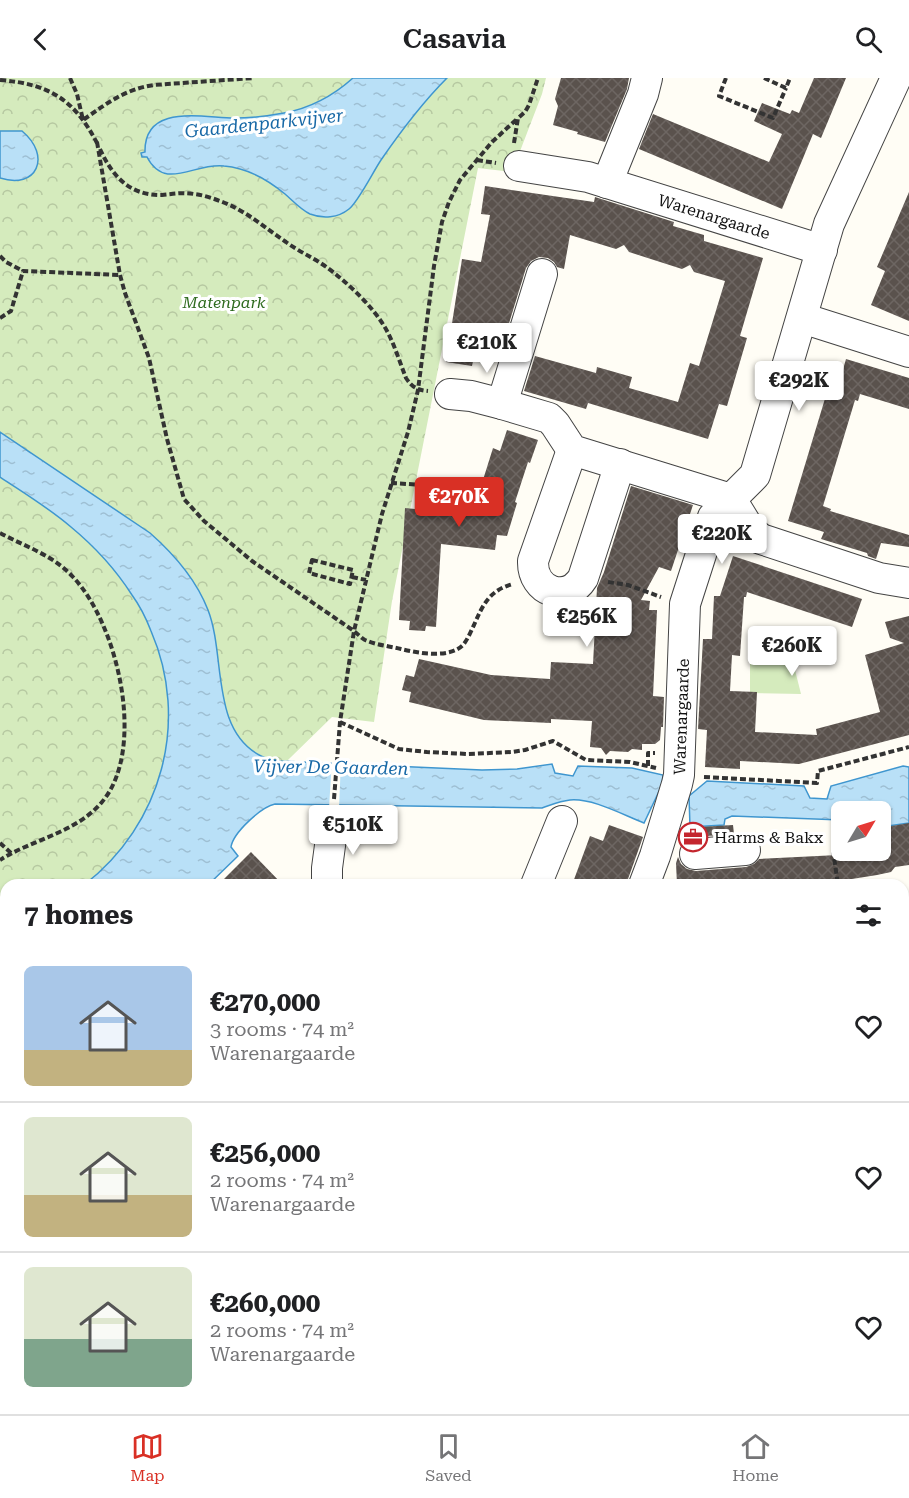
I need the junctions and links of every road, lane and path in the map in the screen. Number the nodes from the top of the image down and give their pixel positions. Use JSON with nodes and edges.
{"nodes":[{"id":1,"x":70,"y":78,"type":"edge"},
{"id":2,"x":254,"y":78,"type":"edge"},
{"id":3,"x":538,"y":78,"type":"edge"},
{"id":4,"x":647,"y":78,"type":"edge"},
{"id":5,"x":726,"y":78,"type":"edge"},
{"id":6,"x":764,"y":78,"type":"edge"},
{"id":7,"x":790,"y":78,"type":"edge"},
{"id":8,"x":0,"y":80,"type":"edge"},
{"id":9,"x":786,"y":88,"type":"junction"},
{"id":10,"x":897,"y":94,"type":"edge"},
{"id":11,"x":518,"y":118,"type":"junction"},
{"id":12,"x":83,"y":120,"type":"junction"},
{"id":13,"x":97,"y":142,"type":"junction"},
{"id":14,"x":516,"y":156,"type":"joint"},
{"id":15,"x":607,"y":183,"type":"junction"},
{"id":16,"x":822,"y":250,"type":"junction"},
{"id":17,"x":0,"y":256,"type":"edge"},
{"id":18,"x":23,"y":272,"type":"junction"},
{"id":19,"x":542,"y":273,"type":"dead end"},
{"id":20,"x":120,"y":274,"type":"junction"},
{"id":21,"x":0,"y":318,"type":"edge"},
{"id":22,"x":802,"y":318,"type":"junction"},
{"id":23,"x":909,"y":352,"type":"edge"},
{"id":24,"x":418,"y":390,"type":"junction"},
{"id":25,"x":450,"y":394,"type":"joint"},
{"id":26,"x":502,"y":404,"type":"junction"},
{"id":27,"x":572,"y":450,"type":"junction"},
{"id":28,"x":620,"y":464,"type":"junction"},
{"id":29,"x":391,"y":483,"type":"junction"},
{"id":30,"x":441,"y":486,"type":"dead end"},
{"id":31,"x":731,"y":499,"type":"junction"},
{"id":32,"x":0,"y":532,"type":"edge"},
{"id":33,"x":352,"y":577,"type":"junction"},
{"id":34,"x":583,"y":578,"type":"junction"},
{"id":35,"x":536,"y":579,"type":"junction"},
{"id":36,"x":366,"y":580,"type":"junction"},
{"id":37,"x":909,"y":583,"type":"edge"},
{"id":38,"x":685,"y":604,"type":"junction"},
{"id":39,"x":354,"y":631,"type":"junction"},
{"id":40,"x":340,"y":722,"type":"junction"},
{"id":41,"x":909,"y":747,"type":"edge"},
{"id":42,"x":653,"y":753,"type":"dead end"},
{"id":43,"x":648,"y":766,"type":"junction"},
{"id":44,"x":679,"y":775,"type":"junction"},
{"id":45,"x":334,"y":814,"type":"joint"},
{"id":46,"x":562,"y":821,"type":"dead end"},
{"id":47,"x":0,"y":843,"type":"edge"},
{"id":48,"x":746,"y":850,"type":"dead end"},
{"id":49,"x":11,"y":853,"type":"junction"},
{"id":50,"x":676,"y":855,"type":"junction"},
{"id":51,"x":0,"y":860,"type":"edge"},
{"id":52,"x":835,"y":861,"type":"edge"},
{"id":53,"x":327,"y":879,"type":"edge"},
{"id":54,"x":538,"y":879,"type":"edge"},
{"id":55,"x":650,"y":879,"type":"edge"},
{"id":56,"x":837,"y":879,"type":"edge"}],
"edges":[{"from":1,"to":12,"type":"path"},
{"from":2,"to":12,"type":"path"},
{"from":3,"to":11,"type":"path"},
{"from":4,"to":15,"type":"street"},
{"from":5,"to":9,"type":"path"},
{"from":6,"to":9,"type":"path"},
{"from":7,"to":9,"type":"path"},
{"from":8,"to":12,"type":"path"},
{"from":10,"to":16,"type":"street","name":"Warenargaarde"},
{"from":11,"to":14,"type":"path"},
{"from":11,"to":24,"type":"path"},
{"from":12,"to":13,"type":"path"},
{"from":13,"to":20,"type":"path"},
{"from":13,"to":24,"type":"path"},
{"from":14,"to":15,"type":"street","name":"Warenargaarde"},
{"from":15,"to":16,"type":"street","name":"Warenargaarde"},
{"from":16,"to":22,"type":"street","name":"Warenargaarde"},
{"from":17,"to":18,"type":"path"},
{"from":18,"to":20,"type":"path"},
{"from":18,"to":21,"type":"path"},
{"from":19,"to":26,"type":"street"},
{"from":20,"to":39,"type":"path"},
{"from":22,"to":23,"type":"street"},
{"from":22,"to":31,"type":"street","name":"Warenargaarde"},
{"from":24,"to":25,"type":"path"},
{"from":24,"to":29,"type":"path"},
{"from":25,"to":26,"type":"street"},
{"from":26,"to":27,"type":"street"},
{"from":27,"to":28,"type":"street"},
{"from":27,"to":35,"type":"street"},
{"from":28,"to":31,"type":"street"},
{"from":28,"to":34,"type":"street"},
{"from":29,"to":30,"type":"path"},
{"from":29,"to":36,"type":"path"},
{"from":31,"to":37,"type":"street"},
{"from":31,"to":38,"type":"street","name":"Warenargaarde"},
{"from":32,"to":49,"type":"path"},
{"from":33,"to":33,"type":"path"},
{"from":33,"to":36,"type":"path"},
{"from":34,"to":35,"type":"street"},
{"from":34,"to":38,"type":"path"},
{"from":35,"to":39,"type":"path"},
{"from":36,"to":39,"type":"path"},
{"from":38,"to":44,"type":"street","name":"Warenargaarde"},
{"from":39,"to":40,"type":"path"},
{"from":40,"to":43,"type":"path"},
{"from":40,"to":45,"type":"path"},
{"from":41,"to":44,"type":"path","name":"Warenargaarde"},
{"from":42,"to":43,"type":"path"},
{"from":43,"to":44,"type":"path"},
{"from":44,"to":50,"type":"street"},
{"from":45,"to":53,"type":"street"},
{"from":46,"to":54,"type":"street"},
{"from":47,"to":49,"type":"path"},
{"from":48,"to":50,"type":"street"},
{"from":49,"to":51,"type":"path"},
{"from":50,"to":55,"type":"street"},
{"from":52,"to":56,"type":"path"}]}
